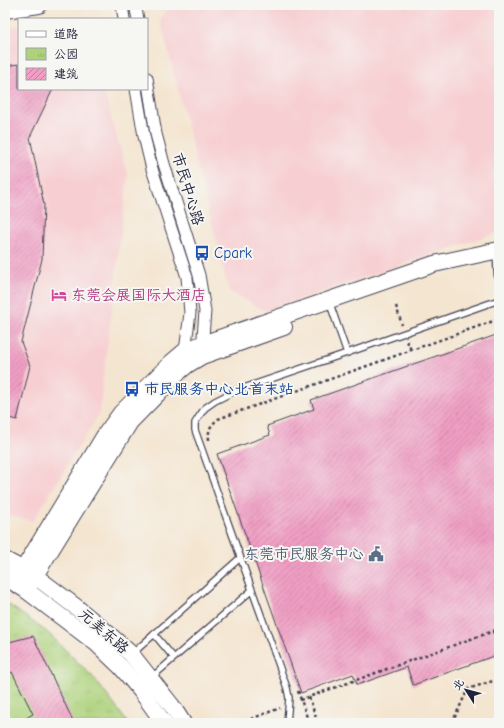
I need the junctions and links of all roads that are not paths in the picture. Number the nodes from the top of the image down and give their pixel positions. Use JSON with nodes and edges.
{"nodes":[{"id":1,"x":39,"y":5,"type":"edge"},
{"id":2,"x":122,"y":5,"type":"edge"},
{"id":3,"x":135,"y":5,"type":"edge"},
{"id":4,"x":5,"y":10,"type":"edge"},
{"id":5,"x":124,"y":18,"type":"edge"},
{"id":6,"x":138,"y":18,"type":"edge"},
{"id":7,"x":148,"y":84,"type":"edge"},
{"id":8,"x":136,"y":90,"type":"edge"},
{"id":9,"x":498,"y":256,"type":"edge"},
{"id":10,"x":499,"y":282,"type":"edge"},
{"id":11,"x":499,"y":300,"type":"edge"},
{"id":12,"x":330,"y":306,"type":"junction"},
{"id":13,"x":202,"y":350,"type":"junction"},
{"id":14,"x":346,"y":353,"type":"junction"},
{"id":15,"x":186,"y":358,"type":"junction"},
{"id":16,"x":240,"y":558,"type":"junction"},
{"id":17,"x":5,"y":560,"type":"edge"},
{"id":18,"x":21,"y":579,"type":"edge"},
{"id":19,"x":252,"y":590,"type":"junction"},
{"id":20,"x":154,"y":634,"type":"junction"},
{"id":21,"x":131,"y":654,"type":"junction"},
{"id":22,"x":174,"y":658,"type":"junction"},
{"id":23,"x":151,"y":678,"type":"junction"},
{"id":24,"x":164,"y":723,"type":"edge"},
{"id":25,"x":183,"y":723,"type":"edge"},
{"id":26,"x":287,"y":723,"type":"edge"}],
"edges":[{"from":1,"to":4,"type":"street"},
{"from":2,"to":5,"type":"street"},
{"from":3,"to":6,"type":"street"},
{"from":7,"to":13,"type":"street","name":"市民中心路"},
{"from":8,"to":15,"type":"street","name":"市民中心路"},
{"from":9,"to":10,"type":"lane"},
{"from":9,"to":12,"type":"street"},
{"from":11,"to":14,"type":"lane"},
{"from":12,"to":13,"type":"street"},
{"from":12,"to":14,"type":"lane"},
{"from":13,"to":15,"type":"street"},
{"from":14,"to":16,"type":"lane"},
{"from":15,"to":18,"type":"street"},
{"from":16,"to":19,"type":"lane"},
{"from":16,"to":20,"type":"lane"},
{"from":17,"to":18,"type":"street","name":"元美东路"},
{"from":18,"to":21,"type":"street","name":"元美东路"},
{"from":18,"to":24,"type":"street","name":"元美东路"},
{"from":19,"to":22,"type":"lane"},
{"from":19,"to":26,"type":"lane"},
{"from":20,"to":21,"type":"lane"},
{"from":20,"to":22,"type":"lane"},
{"from":21,"to":23,"type":"street","name":"元美东路"},
{"from":22,"to":23,"type":"lane"},
{"from":23,"to":25,"type":"street","name":"元美东路"}]}
